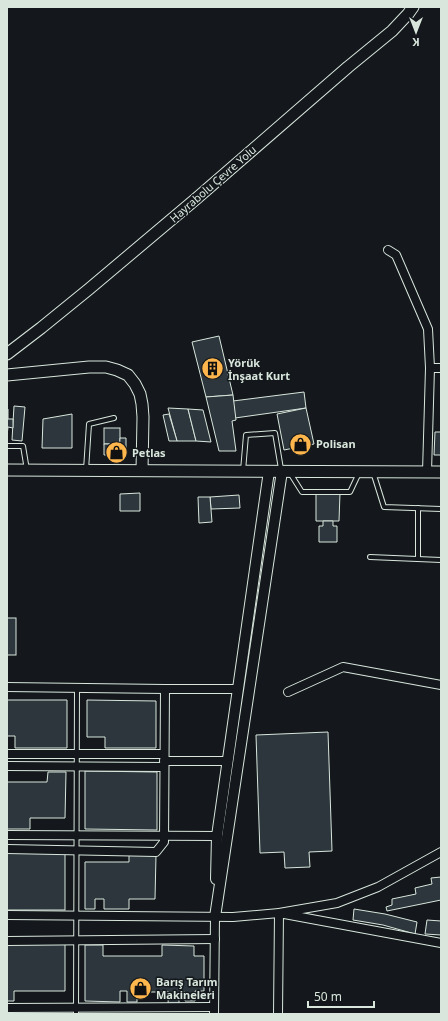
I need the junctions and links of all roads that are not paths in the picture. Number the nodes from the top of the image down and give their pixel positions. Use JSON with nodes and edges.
{"nodes":[{"id":1,"x":413,"y":7,"type":"edge"},
{"id":2,"x":388,"y":250,"type":"dead end"},
{"id":3,"x":7,"y":354,"type":"edge"},
{"id":4,"x":430,"y":368,"type":"junction"},
{"id":5,"x":441,"y":368,"type":"edge"},
{"id":6,"x":7,"y":375,"type":"edge"},
{"id":7,"x":114,"y":418,"type":"dead end"},
{"id":8,"x":7,"y":446,"type":"edge"},
{"id":9,"x":7,"y":470,"type":"edge"},
{"id":10,"x":27,"y":470,"type":"junction"},
{"id":11,"x":86,"y":470,"type":"junction"},
{"id":12,"x":142,"y":470,"type":"junction"},
{"id":13,"x":242,"y":471,"type":"junction"},
{"id":14,"x":269,"y":471,"type":"junction"},
{"id":15,"x":285,"y":471,"type":"junction"},
{"id":16,"x":359,"y":472,"type":"junction"},
{"id":17,"x":373,"y":472,"type":"junction"},
{"id":18,"x":427,"y":472,"type":"junction"},
{"id":19,"x":441,"y":472,"type":"edge"},
{"id":20,"x":418,"y":508,"type":"junction"},
{"id":21,"x":441,"y":509,"type":"edge"},
{"id":22,"x":370,"y":557,"type":"dead end"},
{"id":23,"x":418,"y":559,"type":"junction"},
{"id":24,"x":441,"y":560,"type":"edge"},
{"id":25,"x":441,"y":685,"type":"edge"},
{"id":26,"x":7,"y":686,"type":"edge"},
{"id":27,"x":77,"y":688,"type":"junction"},
{"id":28,"x":165,"y":689,"type":"junction"},
{"id":29,"x":238,"y":689,"type":"junction"},
{"id":30,"x":288,"y":692,"type":"dead end"},
{"id":31,"x":7,"y":754,"type":"edge"},
{"id":32,"x":77,"y":754,"type":"junction"},
{"id":33,"x":164,"y":761,"type":"junction"},
{"id":34,"x":228,"y":761,"type":"junction"},
{"id":35,"x":7,"y":766,"type":"edge"},
{"id":36,"x":77,"y":766,"type":"junction"},
{"id":37,"x":7,"y":835,"type":"edge"},
{"id":38,"x":76,"y":835,"type":"junction"},
{"id":39,"x":164,"y":836,"type":"junction"},
{"id":40,"x":217,"y":836,"type":"junction"},
{"id":41,"x":7,"y":849,"type":"edge"},
{"id":42,"x":76,"y":851,"type":"junction"},
{"id":43,"x":441,"y":852,"type":"edge"},
{"id":44,"x":279,"y":913,"type":"junction"},
{"id":45,"x":7,"y":915,"type":"edge"},
{"id":46,"x":76,"y":916,"type":"junction"},
{"id":47,"x":215,"y":917,"type":"junction"},
{"id":48,"x":215,"y":939,"type":"junction"},
{"id":49,"x":7,"y":941,"type":"edge"},
{"id":50,"x":76,"y":941,"type":"junction"},
{"id":51,"x":441,"y":943,"type":"edge"},
{"id":52,"x":7,"y":1008,"type":"edge"},
{"id":53,"x":76,"y":1011,"type":"edge"},
{"id":54,"x":214,"y":1011,"type":"edge"},
{"id":55,"x":278,"y":1014,"type":"edge"}],
"edges":[{"from":1,"to":3,"type":"main road","name":"Hayrabolu Çevre Yolu"},
{"from":2,"to":4,"type":"street"},
{"from":4,"to":5,"type":"street"},
{"from":4,"to":18,"type":"street"},
{"from":6,"to":12,"type":"main road"},
{"from":7,"to":11,"type":"lane"},
{"from":8,"to":10,"type":"lane"},
{"from":9,"to":10,"type":"main road"},
{"from":10,"to":11,"type":"main road"},
{"from":11,"to":12,"type":"main road"},
{"from":12,"to":13,"type":"main road"},
{"from":13,"to":14,"type":"main road"},
{"from":13,"to":15,"type":"lane"},
{"from":14,"to":15,"type":"main road"},
{"from":14,"to":29,"type":"street"},
{"from":15,"to":16,"type":"main road"},
{"from":15,"to":16,"type":"lane"},
{"from":15,"to":47,"type":"street"},
{"from":16,"to":17,"type":"main road"},
{"from":17,"to":18,"type":"main road"},
{"from":17,"to":20,"type":"lane"},
{"from":18,"to":19,"type":"main road"},
{"from":20,"to":21,"type":"lane"},
{"from":20,"to":23,"type":"lane"},
{"from":22,"to":23,"type":"lane"},
{"from":23,"to":24,"type":"lane"},
{"from":25,"to":30,"type":"street"},
{"from":26,"to":27,"type":"street"},
{"from":27,"to":28,"type":"street"},
{"from":27,"to":32,"type":"lane"},
{"from":28,"to":29,"type":"street"},
{"from":28,"to":33,"type":"street"},
{"from":29,"to":34,"type":"street"},
{"from":31,"to":32,"type":"street"},
{"from":32,"to":33,"type":"street"},
{"from":32,"to":36,"type":"lane"},
{"from":33,"to":34,"type":"street"},
{"from":33,"to":36,"type":"street"},
{"from":33,"to":39,"type":"street"},
{"from":34,"to":40,"type":"street"},
{"from":35,"to":36,"type":"street"},
{"from":36,"to":38,"type":"lane"},
{"from":37,"to":38,"type":"street"},
{"from":38,"to":39,"type":"street"},
{"from":38,"to":42,"type":"lane"},
{"from":39,"to":40,"type":"street"},
{"from":39,"to":42,"type":"street"},
{"from":40,"to":47,"type":"street"},
{"from":41,"to":42,"type":"street"},
{"from":42,"to":46,"type":"lane"},
{"from":43,"to":44,"type":"street"},
{"from":44,"to":47,"type":"street"},
{"from":44,"to":51,"type":"street"},
{"from":44,"to":55,"type":"street"},
{"from":45,"to":46,"type":"street"},
{"from":46,"to":47,"type":"street"},
{"from":46,"to":50,"type":"lane"},
{"from":47,"to":48,"type":"street"},
{"from":48,"to":50,"type":"street"},
{"from":48,"to":54,"type":"street"},
{"from":49,"to":50,"type":"street"},
{"from":50,"to":53,"type":"lane"},
{"from":52,"to":53,"type":"street"},
{"from":53,"to":54,"type":"street"}]}
